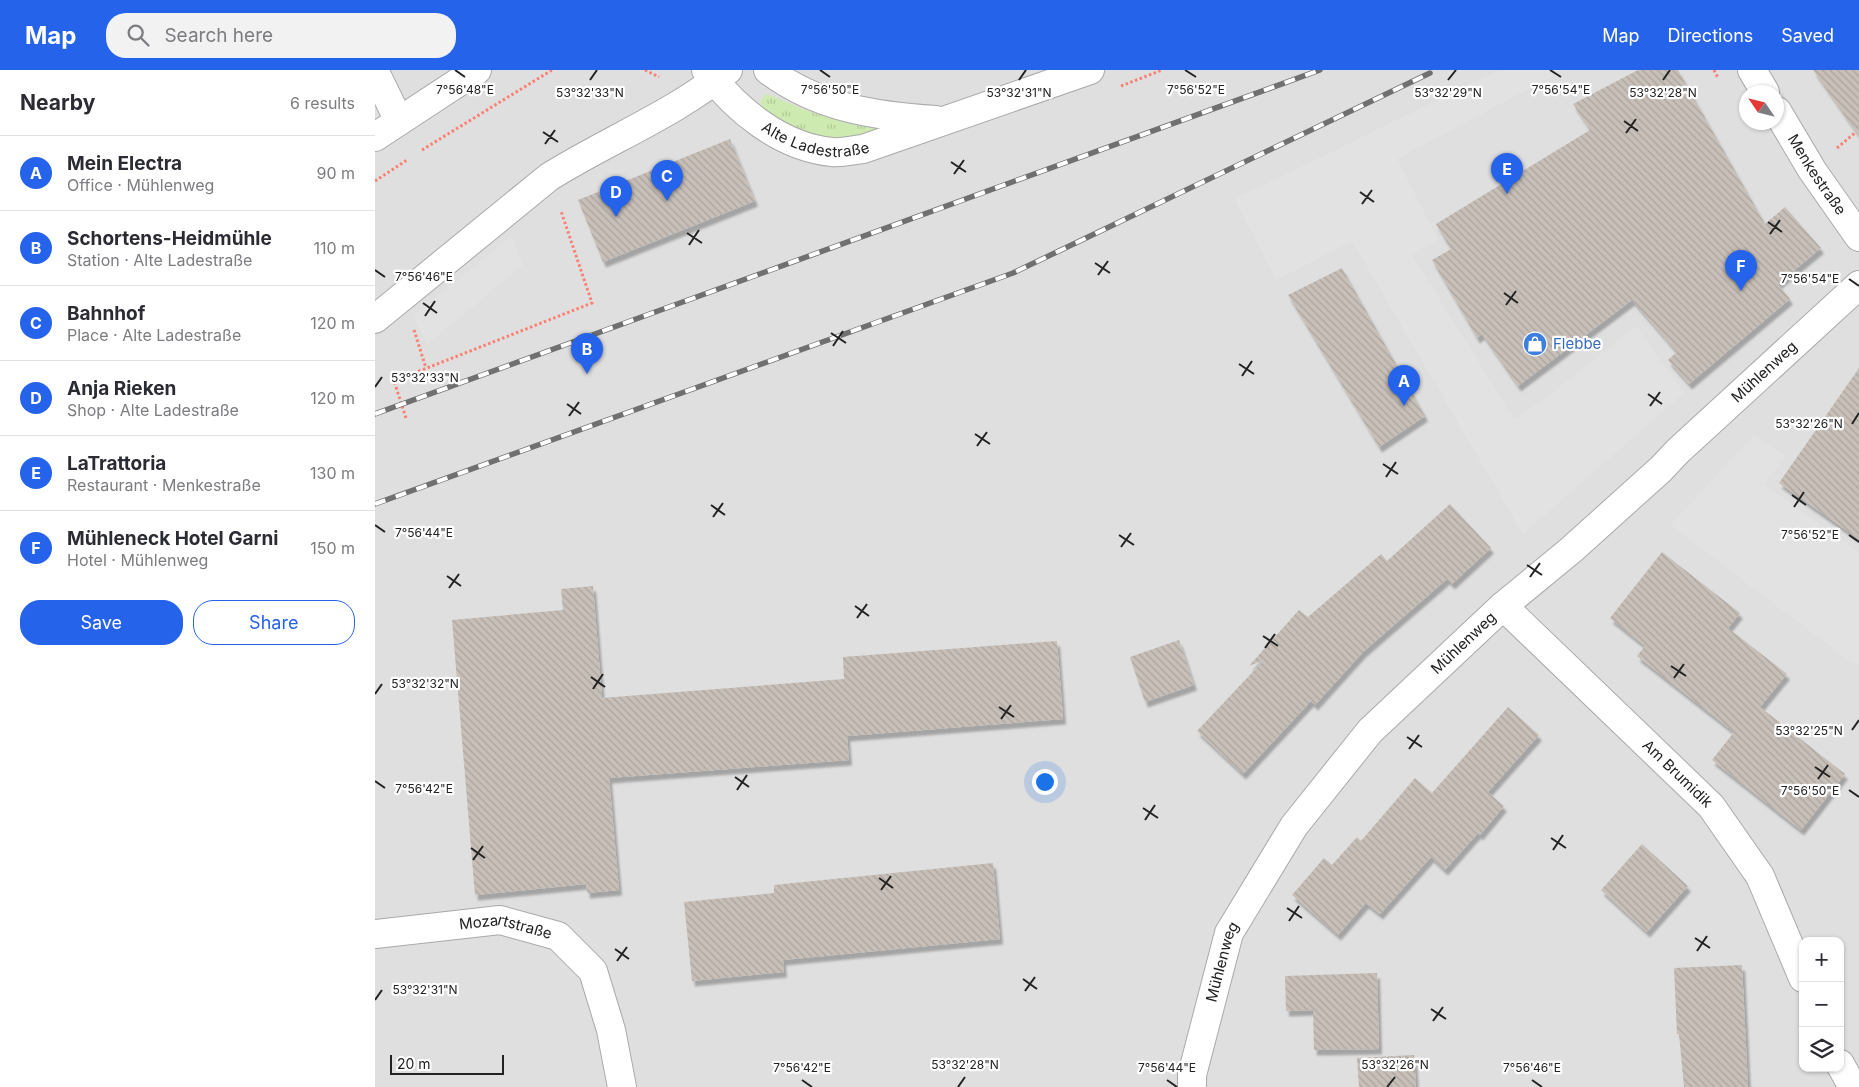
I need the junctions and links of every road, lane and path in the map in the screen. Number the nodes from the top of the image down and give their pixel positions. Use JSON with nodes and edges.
{"nodes":[{"id":1,"x":477,"y":70,"type":"edge"},
{"id":2,"x":551,"y":70,"type":"edge"},
{"id":3,"x":768,"y":70,"type":"edge"},
{"id":4,"x":1090,"y":70,"type":"edge"},
{"id":5,"x":1752,"y":70,"type":"edge"},
{"id":6,"x":375,"y":72,"type":"edge"},
{"id":7,"x":716,"y":74,"type":"edge"},
{"id":8,"x":1761,"y":85,"type":"edge"},
{"id":9,"x":945,"y":120,"type":"junction"},
{"id":10,"x":399,"y":121,"type":"junction"},
{"id":11,"x":1784,"y":123,"type":"edge"},
{"id":12,"x":375,"y":137,"type":"edge"},
{"id":13,"x":417,"y":152,"type":"dead end"},
{"id":14,"x":410,"y":157,"type":"dead end"},
{"id":15,"x":549,"y":177,"type":"junction"},
{"id":16,"x":375,"y":181,"type":"edge"},
{"id":17,"x":1859,"y":237,"type":"edge"},
{"id":18,"x":1859,"y":285,"type":"edge"},
{"id":19,"x":375,"y":319,"type":"edge"},
{"id":20,"x":406,"y":418,"type":"dead end"},
{"id":21,"x":1503,"y":606,"type":"junction"},
{"id":22,"x":375,"y":934,"type":"edge"},
{"id":23,"x":1799,"y":969,"type":"edge"},
{"id":24,"x":1844,"y":1071,"type":"edge"},
{"id":25,"x":623,"y":1087,"type":"edge"},
{"id":26,"x":1192,"y":1087,"type":"edge"},
{"id":27,"x":1853,"y":1087,"type":"edge"}],
"edges":[{"from":1,"to":10,"type":"street"},
{"from":2,"to":13,"type":"path"},
{"from":3,"to":9,"type":"street","name":"Alte Ladestraße"},
{"from":4,"to":9,"type":"street","name":"Alte Ladestraße"},
{"from":5,"to":8,"type":"street"},
{"from":6,"to":10,"type":"street"},
{"from":7,"to":9,"type":"street","name":"Alte Ladestraße"},
{"from":7,"to":15,"type":"street"},
{"from":10,"to":12,"type":"street"},
{"from":11,"to":17,"type":"street","name":"Menkestraße"},
{"from":14,"to":16,"type":"path"},
{"from":15,"to":19,"type":"street"},
{"from":15,"to":20,"type":"path"},
{"from":18,"to":21,"type":"street","name":"Mühlenweg"},
{"from":21,"to":23,"type":"street","name":"Am Brumidik"},
{"from":21,"to":26,"type":"street","name":"Mühlenweg"},
{"from":22,"to":25,"type":"street","name":"Mozartstraße"},
{"from":24,"to":27,"type":"street"}]}
